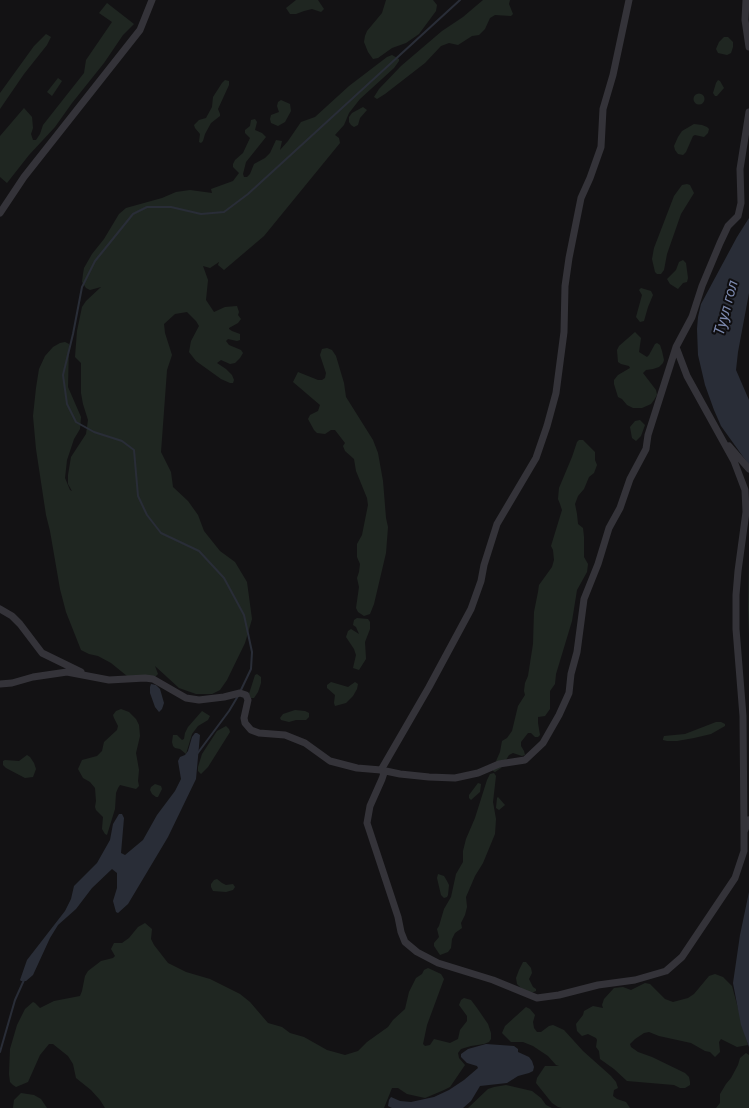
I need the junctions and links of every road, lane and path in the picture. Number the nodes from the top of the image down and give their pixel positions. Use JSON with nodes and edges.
{"nodes":[{"id":1,"x":152,"y":0,"type":"edge"},
{"id":2,"x":629,"y":0,"type":"edge"},
{"id":3,"x":746,"y":0,"type":"edge"},
{"id":4,"x":749,"y":47,"type":"edge"},
{"id":5,"x":749,"y":112,"type":"edge"},
{"id":6,"x":0,"y":213,"type":"edge"},
{"id":7,"x":676,"y":347,"type":"junction"},
{"id":8,"x":721,"y":437,"type":"junction"},
{"id":9,"x":749,"y":469,"type":"edge"},
{"id":10,"x":0,"y":609,"type":"edge"},
{"id":11,"x":90,"y":677,"type":"junction"},
{"id":12,"x":0,"y":684,"type":"edge"},
{"id":13,"x":381,"y":770,"type":"junction"},
{"id":14,"x":749,"y":820,"type":"edge"},
{"id":15,"x":744,"y":832,"type":"junction"}],
"edges":[{"from":1,"to":6,"type":"street"},
{"from":2,"to":13,"type":"street"},
{"from":3,"to":4,"type":"street"},
{"from":5,"to":7,"type":"street"},
{"from":7,"to":8,"type":"street"},
{"from":7,"to":13,"type":"street"},
{"from":8,"to":9,"type":"street"},
{"from":8,"to":15,"type":"street"},
{"from":10,"to":11,"type":"street"},
{"from":11,"to":12,"type":"street"},
{"from":11,"to":13,"type":"street"},
{"from":13,"to":15,"type":"street"},
{"from":14,"to":15,"type":"street"}]}
